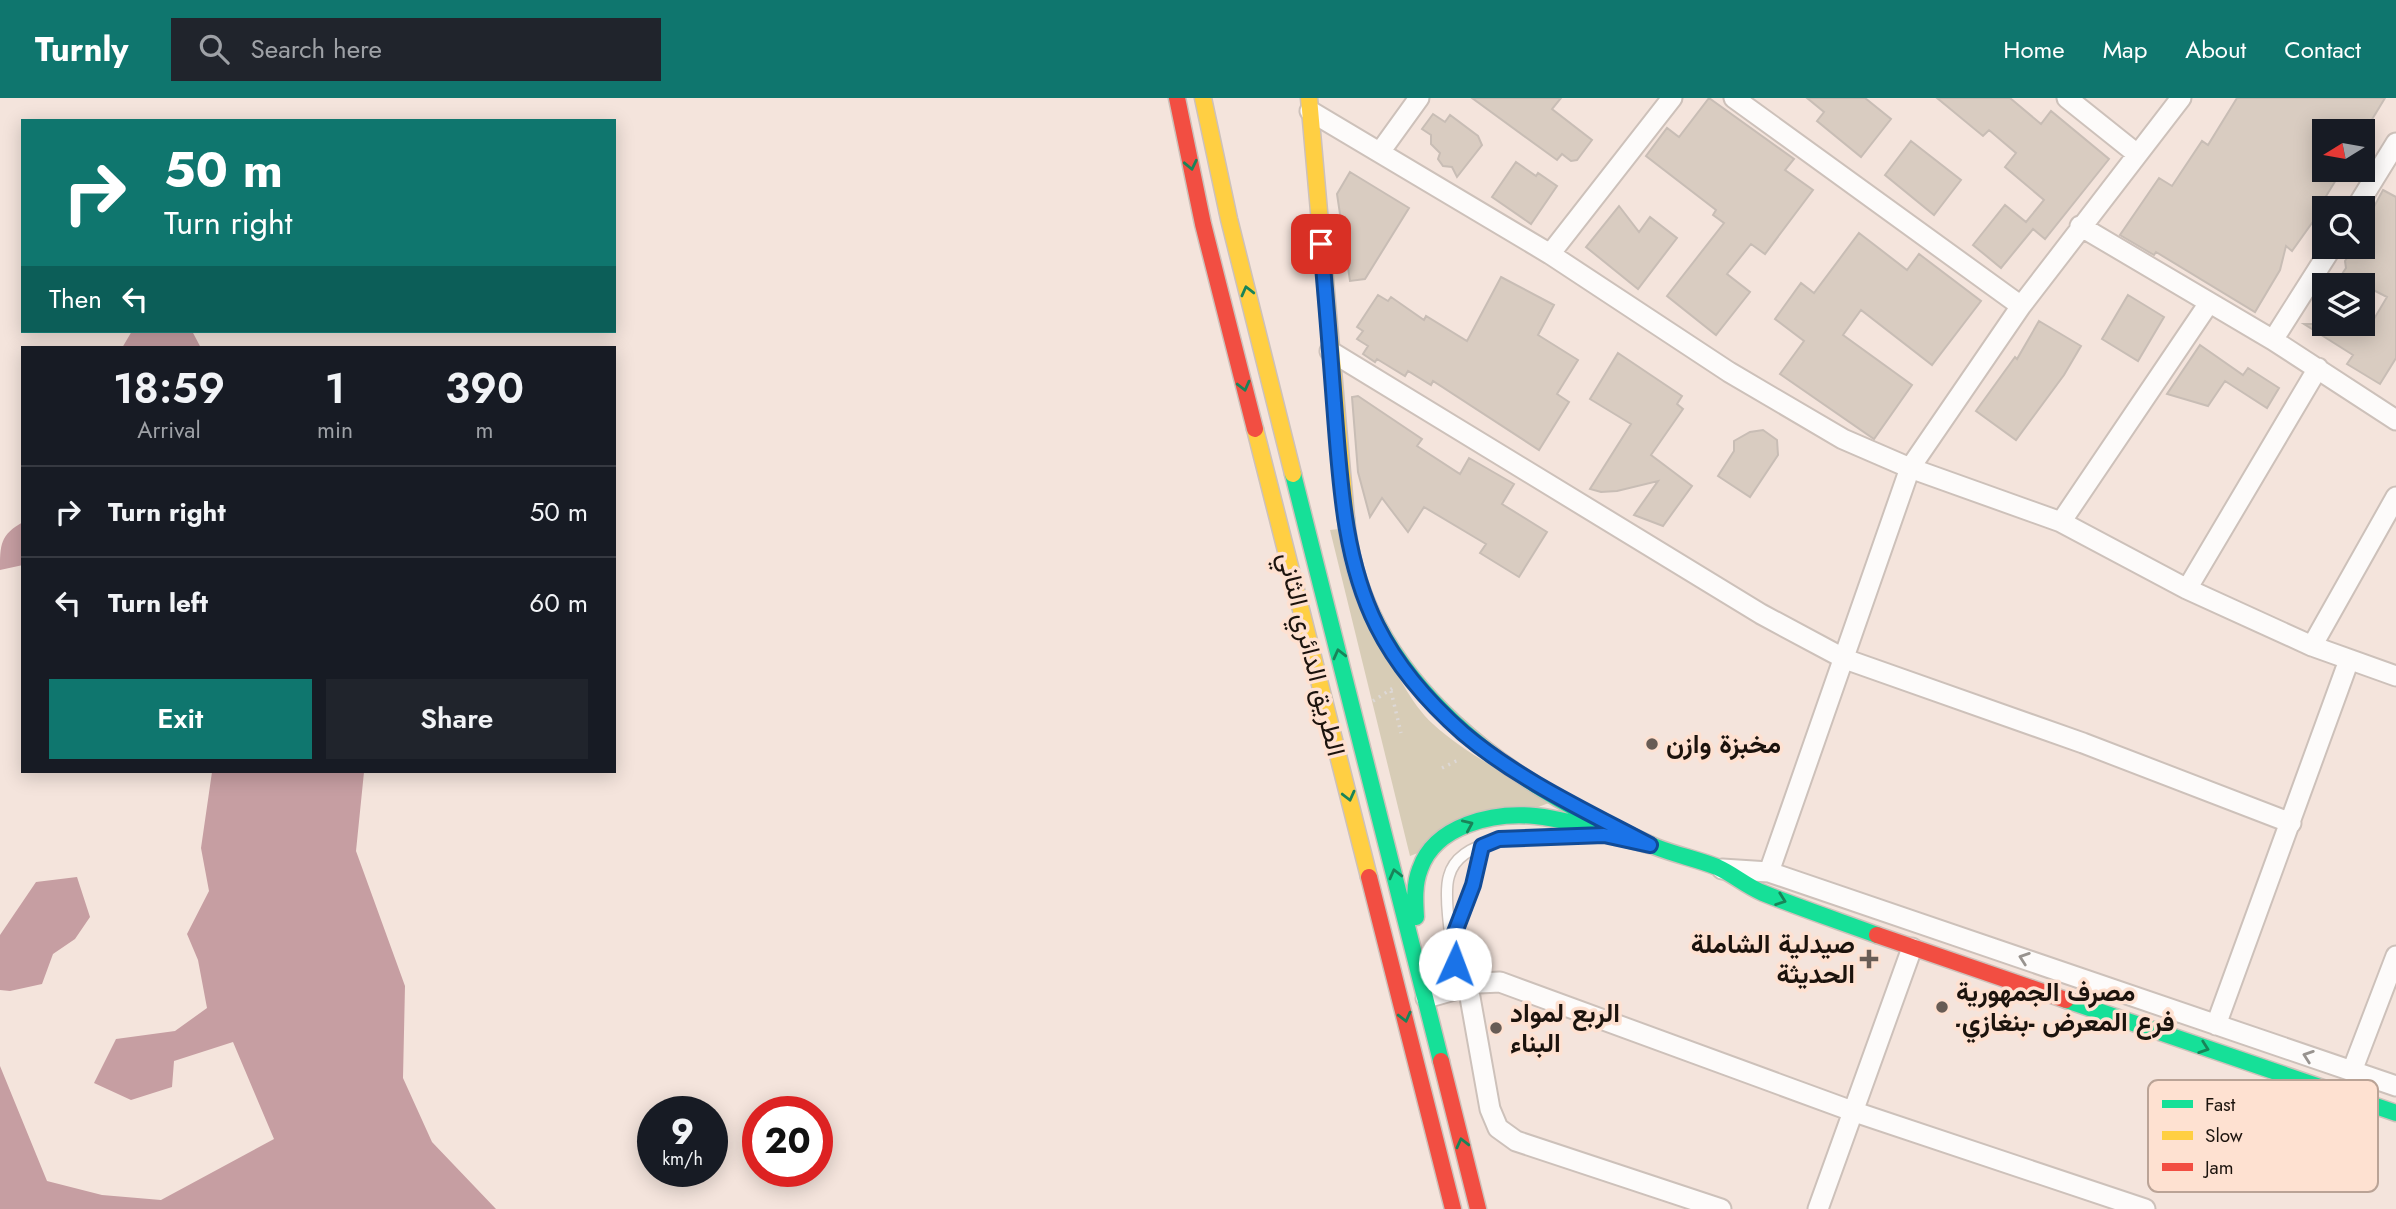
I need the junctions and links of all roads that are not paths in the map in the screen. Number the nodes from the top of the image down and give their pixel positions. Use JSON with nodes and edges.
{"nodes":[{"id":1,"x":1177,"y":98,"type":"edge"},
{"id":2,"x":1203,"y":98,"type":"edge"},
{"id":3,"x":1419,"y":98,"type":"edge"},
{"id":4,"x":1672,"y":98,"type":"edge"},
{"id":5,"x":1734,"y":98,"type":"edge"},
{"id":6,"x":2067,"y":98,"type":"edge"},
{"id":7,"x":2181,"y":98,"type":"edge"},
{"id":8,"x":1310,"y":105,"type":"edge"},
{"id":9,"x":2396,"y":144,"type":"edge"},
{"id":10,"x":1380,"y":152,"type":"junction"},
{"id":11,"x":2137,"y":154,"type":"junction"},
{"id":12,"x":2364,"y":196,"type":"edge"},
{"id":13,"x":2080,"y":226,"type":"junction"},
{"id":14,"x":1550,"y":254,"type":"junction"},
{"id":15,"x":2324,"y":259,"type":"edge"},
{"id":16,"x":2209,"y":303,"type":"junction"},
{"id":17,"x":2021,"y":306,"type":"junction"},
{"id":18,"x":2273,"y":341,"type":"junction"},
{"id":19,"x":1330,"y":351,"type":"junction"},
{"id":20,"x":2318,"y":368,"type":"junction"},
{"id":21,"x":2396,"y":420,"type":"edge"},
{"id":22,"x":1910,"y":468,"type":"junction"},
{"id":23,"x":2396,"y":497,"type":"edge"},
{"id":24,"x":2061,"y":522,"type":"junction"},
{"id":25,"x":2186,"y":589,"type":"junction"},
{"id":26,"x":1332,"y":626,"type":"junction"},
{"id":27,"x":1306,"y":631,"type":"junction"},
{"id":28,"x":2312,"y":646,"type":"junction"},
{"id":29,"x":1845,"y":659,"type":"junction"},
{"id":30,"x":2349,"y":660,"type":"junction"},
{"id":31,"x":2396,"y":676,"type":"edge"},
{"id":32,"x":2291,"y":823,"type":"junction"},
{"id":33,"x":1604,"y":835,"type":"junction"},
{"id":34,"x":1650,"y":845,"type":"junction"},
{"id":35,"x":1482,"y":846,"type":"junction"},
{"id":36,"x":1720,"y":869,"type":"junction"},
{"id":37,"x":1769,"y":872,"type":"junction"},
{"id":38,"x":1452,"y":940,"type":"junction"},
{"id":39,"x":1912,"y":948,"type":"junction"},
{"id":40,"x":2396,"y":956,"type":"edge"},
{"id":41,"x":1419,"y":967,"type":"junction"},
{"id":42,"x":1463,"y":987,"type":"junction"},
{"id":43,"x":2117,"y":989,"type":"junction"},
{"id":44,"x":1426,"y":998,"type":"junction"},
{"id":45,"x":2163,"y":1006,"type":"junction"},
{"id":46,"x":2105,"y":1014,"type":"junction"},
{"id":47,"x":2216,"y":1025,"type":"junction"},
{"id":48,"x":2153,"y":1030,"type":"junction"},
{"id":49,"x":2352,"y":1071,"type":"junction"},
{"id":50,"x":2299,"y":1080,"type":"edge"},
{"id":51,"x":2396,"y":1086,"type":"edge"},
{"id":52,"x":2378,"y":1107,"type":"edge"},
{"id":53,"x":1853,"y":1111,"type":"junction"},
{"id":54,"x":2396,"y":1113,"type":"edge"},
{"id":55,"x":1480,"y":1207,"type":"edge"},
{"id":56,"x":1454,"y":1209,"type":"edge"},
{"id":57,"x":1721,"y":1209,"type":"edge"},
{"id":58,"x":1818,"y":1209,"type":"edge"},
{"id":59,"x":2145,"y":1209,"type":"edge"}],
"edges":[{"from":1,"to":27,"type":"main road","name":"الطريق الدائري الثاني","one_way":true},
{"from":26,"to":2,"type":"main road","name":"الطريق الدائري الثاني","one_way":true},
{"from":3,"to":10,"type":"street"},
{"from":4,"to":14,"type":"street"},
{"from":5,"to":17,"type":"street"},
{"from":6,"to":11,"type":"street"},
{"from":7,"to":11,"type":"street"},
{"from":8,"to":10,"type":"street"},
{"from":8,"to":19,"type":"main road"},
{"from":9,"to":12,"type":"street"},
{"from":10,"to":14,"type":"street"},
{"from":11,"to":13,"type":"street"},
{"from":13,"to":16,"type":"street"},
{"from":13,"to":17,"type":"street"},
{"from":14,"to":22,"type":"street"},
{"from":15,"to":18,"type":"street"},
{"from":16,"to":18,"type":"street"},
{"from":16,"to":24,"type":"street"},
{"from":17,"to":22,"type":"street"},
{"from":18,"to":20,"type":"street"},
{"from":19,"to":29,"type":"street"},
{"from":19,"to":34,"type":"main road"},
{"from":20,"to":21,"type":"street"},
{"from":20,"to":25,"type":"street"},
{"from":22,"to":24,"type":"street"},
{"from":22,"to":29,"type":"street"},
{"from":23,"to":28,"type":"street"},
{"from":24,"to":25,"type":"street"},
{"from":25,"to":28,"type":"street"},
{"from":26,"to":27,"type":"main road"},
{"from":41,"to":26,"type":"main road","name":"الطريق الدائري الثاني","one_way":true},
{"from":27,"to":56,"type":"main road","name":"الطريق الدائري الثاني","one_way":true},
{"from":28,"to":30,"type":"street"},
{"from":29,"to":32,"type":"street"},
{"from":29,"to":37,"type":"street"},
{"from":30,"to":31,"type":"street"},
{"from":30,"to":32,"type":"street"},
{"from":32,"to":47,"type":"street"},
{"from":33,"to":34,"type":"main road"},
{"from":33,"to":35,"type":"lane"},
{"from":41,"to":33,"type":"main road","one_way":true},
{"from":34,"to":36,"type":"main road"},
{"from":35,"to":38,"type":"lane"},
{"from":35,"to":38,"type":"lane"},
{"from":36,"to":37,"type":"street"},
{"from":36,"to":39,"type":"main road","one_way":true},
{"from":43,"to":37,"type":"street","one_way":true},
{"from":38,"to":42,"type":"lane"},
{"from":39,"to":46,"type":"main road"},
{"from":39,"to":53,"type":"street"},
{"from":40,"to":49,"type":"street"},
{"from":41,"to":44,"type":"main road","name":"الطريق الدائري الثاني"},
{"from":42,"to":44,"type":"street"},
{"from":42,"to":53,"type":"street"},
{"from":42,"to":57,"type":"street"},
{"from":43,"to":45,"type":"street"},
{"from":43,"to":46,"type":"street"},
{"from":55,"to":44,"type":"main road","name":"الطريق الدائري الثاني","one_way":true},
{"from":45,"to":47,"type":"street"},
{"from":45,"to":48,"type":"street"},
{"from":46,"to":48,"type":"main road"},
{"from":49,"to":47,"type":"street","one_way":true},
{"from":48,"to":50,"type":"main road","one_way":true},
{"from":49,"to":51,"type":"street"},
{"from":52,"to":54,"type":"main road","one_way":true},
{"from":53,"to":58,"type":"street"},
{"from":53,"to":59,"type":"street"}]}
